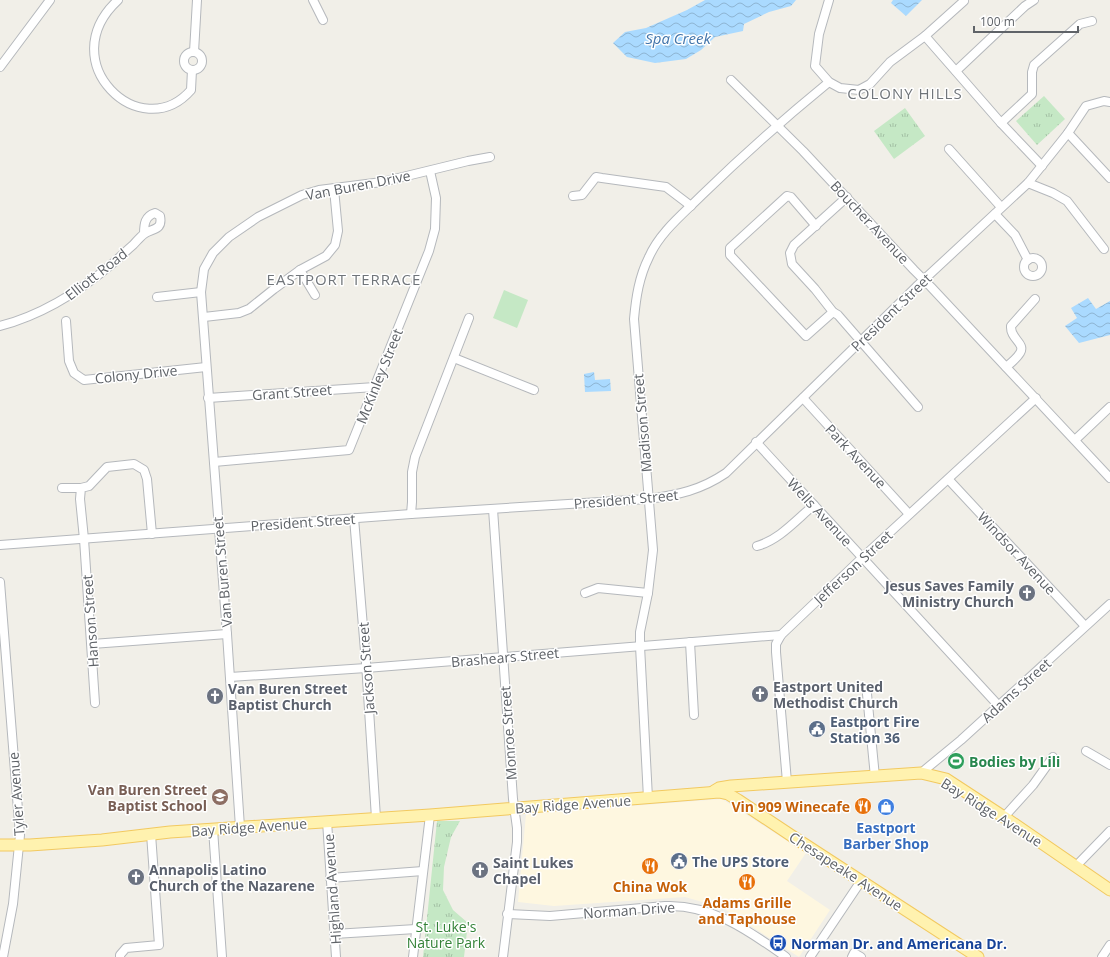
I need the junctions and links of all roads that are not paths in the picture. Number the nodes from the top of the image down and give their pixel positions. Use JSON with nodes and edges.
{"nodes":[{"id":1,"x":50,"y":0,"type":"edge"},
{"id":2,"x":118,"y":0,"type":"edge"},
{"id":3,"x":198,"y":0,"type":"edge"},
{"id":4,"x":313,"y":0,"type":"edge"},
{"id":5,"x":829,"y":0,"type":"edge"},
{"id":6,"x":1034,"y":0,"type":"edge"},
{"id":7,"x":964,"y":1,"type":"dead end"},
{"id":8,"x":323,"y":20,"type":"dead end"},
{"id":9,"x":1092,"y":20,"type":"dead end"},
{"id":10,"x":925,"y":36,"type":"junction"},
{"id":11,"x":194,"y":52,"type":"junction"},
{"id":12,"x":0,"y":67,"type":"edge"},
{"id":13,"x":192,"y":70,"type":"junction"},
{"id":14,"x":956,"y":71,"type":"junction"},
{"id":15,"x":731,"y":80,"type":"dead end"},
{"id":16,"x":829,"y":82,"type":"junction"},
{"id":17,"x":1110,"y":102,"type":"edge"},
{"id":18,"x":1001,"y":123,"type":"junction"},
{"id":19,"x":777,"y":125,"type":"junction"},
{"id":20,"x":1068,"y":133,"type":"junction"},
{"id":21,"x":949,"y":149,"type":"dead end"},
{"id":22,"x":490,"y":157,"type":"dead end"},
{"id":23,"x":1042,"y":166,"type":"junction"},
{"id":24,"x":430,"y":171,"type":"junction"},
{"id":25,"x":1110,"y":178,"type":"edge"},
{"id":26,"x":1028,"y":183,"type":"junction"},
{"id":27,"x":334,"y":189,"type":"junction"},
{"id":28,"x":573,"y":196,"type":"dead end"},
{"id":29,"x":847,"y":197,"type":"junction"},
{"id":30,"x":691,"y":206,"type":"junction"},
{"id":31,"x":1001,"y":207,"type":"junction"},
{"id":32,"x":995,"y":214,"type":"junction"},
{"id":33,"x":816,"y":226,"type":"junction"},
{"id":34,"x":144,"y":234,"type":"dead end"},
{"id":35,"x":1104,"y":249,"type":"dead end"},
{"id":36,"x":1028,"y":260,"type":"dead end"},
{"id":37,"x":300,"y":270,"type":"junction"},
{"id":38,"x":924,"y":280,"type":"junction"},
{"id":39,"x":201,"y":292,"type":"junction"},
{"id":40,"x":315,"y":295,"type":"dead end"},
{"id":41,"x":157,"y":297,"type":"dead end"},
{"id":42,"x":1035,"y":299,"type":"dead end"},
{"id":43,"x":833,"y":312,"type":"junction"},
{"id":44,"x":204,"y":318,"type":"junction"},
{"id":45,"x":469,"y":318,"type":"dead end"},
{"id":46,"x":66,"y":321,"type":"dead end"},
{"id":47,"x":0,"y":326,"type":"edge"},
{"id":48,"x":860,"y":341,"type":"junction"},
{"id":49,"x":454,"y":358,"type":"junction"},
{"id":50,"x":206,"y":367,"type":"junction"},
{"id":51,"x":1006,"y":367,"type":"junction"},
{"id":52,"x":376,"y":387,"type":"junction"},
{"id":53,"x":534,"y":390,"type":"dead end"},
{"id":54,"x":208,"y":398,"type":"junction"},
{"id":55,"x":803,"y":398,"type":"junction"},
{"id":56,"x":1036,"y":398,"type":"junction"},
{"id":57,"x":918,"y":407,"type":"dead end"},
{"id":58,"x":1110,"y":407,"type":"edge"},
{"id":59,"x":1075,"y":440,"type":"junction"},
{"id":60,"x":756,"y":442,"type":"junction"},
{"id":61,"x":214,"y":462,"type":"junction"},
{"id":62,"x":1110,"y":478,"type":"edge"},
{"id":63,"x":949,"y":480,"type":"junction"},
{"id":64,"x":62,"y":488,"type":"dead end"},
{"id":65,"x":81,"y":488,"type":"junction"},
{"id":66,"x":648,"y":499,"type":"junction"},
{"id":67,"x":814,"y":505,"type":"junction"},
{"id":68,"x":493,"y":509,"type":"junction"},
{"id":69,"x":411,"y":514,"type":"junction"},
{"id":70,"x":909,"y":514,"type":"junction"},
{"id":71,"x":354,"y":518,"type":"junction"},
{"id":72,"x":218,"y":529,"type":"junction"},
{"id":73,"x":152,"y":534,"type":"junction"},
{"id":74,"x":84,"y":539,"type":"junction"},
{"id":75,"x":0,"y":546,"type":"edge"},
{"id":76,"x":757,"y":546,"type":"dead end"},
{"id":77,"x":863,"y":557,"type":"junction"},
{"id":78,"x":0,"y":582,"type":"edge"},
{"id":79,"x":585,"y":593,"type":"dead end"},
{"id":80,"x":648,"y":593,"type":"junction"},
{"id":81,"x":1110,"y":604,"type":"edge"},
{"id":82,"x":1085,"y":626,"type":"junction"},
{"id":83,"x":227,"y":634,"type":"junction"},
{"id":84,"x":780,"y":635,"type":"junction"},
{"id":85,"x":690,"y":642,"type":"junction"},
{"id":86,"x":92,"y":644,"type":"junction"},
{"id":87,"x":640,"y":646,"type":"junction"},
{"id":88,"x":503,"y":657,"type":"junction"},
{"id":89,"x":366,"y":668,"type":"junction"},
{"id":90,"x":230,"y":677,"type":"junction"},
{"id":91,"x":867,"y":694,"type":"dead end"},
{"id":92,"x":95,"y":703,"type":"dead end"},
{"id":93,"x":998,"y":705,"type":"junction"},
{"id":94,"x":694,"y":716,"type":"dead end"},
{"id":95,"x":1086,"y":751,"type":"dead end"},
{"id":96,"x":940,"y":756,"type":"junction"},
{"id":97,"x":1053,"y":757,"type":"dead end"},
{"id":98,"x":1110,"y":765,"type":"edge"},
{"id":99,"x":921,"y":774,"type":"junction"},
{"id":100,"x":875,"y":777,"type":"junction"},
{"id":101,"x":939,"y":778,"type":"junction"},
{"id":102,"x":787,"y":782,"type":"junction"},
{"id":103,"x":767,"y":783,"type":"junction"},
{"id":104,"x":711,"y":793,"type":"junction"},
{"id":105,"x":648,"y":798,"type":"junction"},
{"id":106,"x":738,"y":800,"type":"junction"},
{"id":107,"x":514,"y":808,"type":"junction"},
{"id":108,"x":430,"y":815,"type":"junction"},
{"id":109,"x":1004,"y":817,"type":"junction"},
{"id":110,"x":376,"y":818,"type":"junction"},
{"id":111,"x":327,"y":821,"type":"junction"},
{"id":112,"x":240,"y":827,"type":"junction"},
{"id":113,"x":213,"y":829,"type":"junction"},
{"id":114,"x":1110,"y":831,"type":"edge"},
{"id":115,"x":151,"y":834,"type":"junction"},
{"id":116,"x":0,"y":845,"type":"edge"},
{"id":117,"x":19,"y":845,"type":"junction"},
{"id":118,"x":1076,"y":866,"type":"junction"},
{"id":119,"x":423,"y":871,"type":"junction"},
{"id":120,"x":330,"y":878,"type":"junction"},
{"id":121,"x":861,"y":881,"type":"junction"},
{"id":122,"x":1110,"y":890,"type":"edge"},
{"id":123,"x":507,"y":914,"type":"junction"},
{"id":124,"x":416,"y":929,"type":"junction"},
{"id":125,"x":334,"y":934,"type":"junction"},
{"id":126,"x":1110,"y":945,"type":"edge"},
{"id":127,"x":3,"y":957,"type":"edge"},
{"id":128,"x":120,"y":957,"type":"edge"},
{"id":129,"x":222,"y":957,"type":"edge"},
{"id":130,"x":336,"y":957,"type":"edge"},
{"id":131,"x":413,"y":957,"type":"edge"},
{"id":132,"x":503,"y":957,"type":"edge"},
{"id":133,"x":786,"y":957,"type":"edge"},
{"id":134,"x":810,"y":957,"type":"edge"},
{"id":135,"x":852,"y":957,"type":"edge"},
{"id":136,"x":861,"y":957,"type":"edge"},
{"id":137,"x":978,"y":957,"type":"edge"},
{"id":138,"x":1102,"y":957,"type":"edge"}],
"edges":[{"from":1,"to":12,"type":"street"},
{"from":2,"to":13,"type":"street"},
{"from":3,"to":11,"type":"street"},
{"from":4,"to":8,"type":"street"},
{"from":5,"to":16,"type":"street"},
{"from":6,"to":14,"type":"street"},
{"from":7,"to":10,"type":"street"},
{"from":9,"to":18,"type":"street"},
{"from":10,"to":14,"type":"street"},
{"from":10,"to":16,"type":"street"},
{"from":11,"to":13,"type":"street"},
{"from":11,"to":13,"type":"street"},
{"from":14,"to":18,"type":"street"},
{"from":15,"to":19,"type":"street","name":"Boucher Avenue"},
{"from":16,"to":19,"type":"street","name":"Madison Street"},
{"from":17,"to":20,"type":"street","name":"President Street"},
{"from":18,"to":23,"type":"street"},
{"from":19,"to":29,"type":"street","name":"Boucher Avenue"},
{"from":19,"to":30,"type":"street","name":"Madison Street"},
{"from":20,"to":23,"type":"street","name":"President Street"},
{"from":20,"to":25,"type":"street"},
{"from":21,"to":31,"type":"street"},
{"from":22,"to":24,"type":"street","name":"Van Buren Drive"},
{"from":23,"to":26,"type":"street","name":"President Street"},
{"from":24,"to":27,"type":"street","name":"Van Buren Drive"},
{"from":24,"to":52,"type":"street","name":"McKinley Street"},
{"from":26,"to":31,"type":"street","name":"President Street"},
{"from":26,"to":35,"type":"street"},
{"from":27,"to":37,"type":"street"},
{"from":27,"to":39,"type":"street","name":"Van Buren Drive"},
{"from":28,"to":30,"type":"street"},
{"from":29,"to":33,"type":"street"},
{"from":29,"to":38,"type":"street","name":"Boucher Avenue"},
{"from":30,"to":66,"type":"street","name":"Madison Street"},
{"from":31,"to":32,"type":"street","name":"President Street"},
{"from":32,"to":36,"type":"street"},
{"from":32,"to":38,"type":"street","name":"President Street"},
{"from":33,"to":43,"type":"street"},
{"from":33,"to":43,"type":"street"},
{"from":34,"to":47,"type":"street","name":"Elliott Road"},
{"from":37,"to":40,"type":"street"},
{"from":37,"to":44,"type":"street"},
{"from":38,"to":48,"type":"street","name":"President Street"},
{"from":38,"to":51,"type":"street","name":"Boucher Avenue"},
{"from":39,"to":41,"type":"street"},
{"from":39,"to":44,"type":"street","name":"Van Buren Drive"},
{"from":42,"to":51,"type":"street"},
{"from":43,"to":48,"type":"street"},
{"from":44,"to":50,"type":"street","name":"Van Buren Street"},
{"from":45,"to":49,"type":"street"},
{"from":46,"to":50,"type":"street","name":"Colony Drive"},
{"from":48,"to":55,"type":"street","name":"President Street"},
{"from":48,"to":57,"type":"street"},
{"from":49,"to":53,"type":"street"},
{"from":49,"to":69,"type":"street"},
{"from":50,"to":54,"type":"street","name":"Van Buren Street"},
{"from":51,"to":56,"type":"street","name":"Boucher Avenue"},
{"from":52,"to":54,"type":"street","name":"Grant Street"},
{"from":52,"to":61,"type":"street","name":"McKinley Street"},
{"from":54,"to":61,"type":"street","name":"Van Buren Street"},
{"from":55,"to":60,"type":"street","name":"President Street"},
{"from":55,"to":70,"type":"street","name":"Park Avenue"},
{"from":56,"to":59,"type":"street","name":"Boucher Avenue"},
{"from":56,"to":63,"type":"street","name":"Jefferson Street"},
{"from":58,"to":59,"type":"street"},
{"from":59,"to":62,"type":"street","name":"Boucher Avenue"},
{"from":60,"to":66,"type":"street","name":"President Street"},
{"from":60,"to":67,"type":"street","name":"Wells Avenue"},
{"from":61,"to":72,"type":"street","name":"Van Buren Street"},
{"from":63,"to":70,"type":"street","name":"Jefferson Street"},
{"from":63,"to":82,"type":"street","name":"Windsor Avenue"},
{"from":64,"to":65,"type":"street"},
{"from":65,"to":73,"type":"street"},
{"from":65,"to":74,"type":"street","name":"Hanson Street"},
{"from":66,"to":68,"type":"street","name":"President Street"},
{"from":66,"to":80,"type":"street","name":"Madison Street"},
{"from":67,"to":76,"type":"street"},
{"from":67,"to":77,"type":"street","name":"Wells Avenue"},
{"from":68,"to":69,"type":"street","name":"President Street"},
{"from":68,"to":88,"type":"street","name":"Monroe Street"},
{"from":69,"to":71,"type":"street","name":"President Street"},
{"from":70,"to":77,"type":"street","name":"Jefferson Street"},
{"from":71,"to":72,"type":"street","name":"President Street"},
{"from":71,"to":89,"type":"street","name":"Jackson Street"},
{"from":72,"to":73,"type":"street","name":"President Street"},
{"from":72,"to":83,"type":"street","name":"Van Buren Street"},
{"from":73,"to":74,"type":"street","name":"President Street"},
{"from":74,"to":75,"type":"street","name":"President Street"},
{"from":74,"to":86,"type":"street","name":"Hanson Street"},
{"from":77,"to":84,"type":"street","name":"Jefferson Street"},
{"from":77,"to":93,"type":"street","name":"Wells Avenue"},
{"from":78,"to":117,"type":"street","name":"Tyler Avenue"},
{"from":79,"to":80,"type":"street"},
{"from":80,"to":87,"type":"street","name":"Madison Street"},
{"from":81,"to":82,"type":"street","name":"Adams Street"},
{"from":82,"to":93,"type":"street","name":"Adams Street"},
{"from":83,"to":86,"type":"street"},
{"from":83,"to":90,"type":"street","name":"Van Buren Street"},
{"from":84,"to":85,"type":"street","name":"Brashears Street"},
{"from":84,"to":102,"type":"street"},
{"from":85,"to":87,"type":"street","name":"Brashears Street"},
{"from":85,"to":94,"type":"street"},
{"from":86,"to":92,"type":"street","name":"Hanson Street"},
{"from":87,"to":88,"type":"street","name":"Brashears Street"},
{"from":87,"to":105,"type":"street","name":"Madison Street"},
{"from":88,"to":89,"type":"street","name":"Brashears Street"},
{"from":88,"to":107,"type":"street","name":"Monroe Street"},
{"from":89,"to":90,"type":"street","name":"Brashears Street"},
{"from":89,"to":110,"type":"street","name":"Jackson Street"},
{"from":90,"to":112,"type":"street","name":"Van Buren Street"},
{"from":91,"to":100,"type":"street"},
{"from":93,"to":96,"type":"street","name":"Adams Street"},
{"from":95,"to":98,"type":"street"},
{"from":96,"to":99,"type":"street","name":"Adams Street"},
{"from":96,"to":101,"type":"street"},
{"from":97,"to":109,"type":"street"},
{"from":99,"to":100,"type":"main road","name":"Bay Ridge Avenue"},
{"from":99,"to":101,"type":"main road","name":"Bay Ridge Avenue"},
{"from":100,"to":102,"type":"main road","name":"Bay Ridge Avenue"},
{"from":101,"to":109,"type":"main road","name":"Bay Ridge Avenue"},
{"from":102,"to":103,"type":"main road","name":"Bay Ridge Avenue"},
{"from":103,"to":104,"type":"main road","name":"Bay Ridge Avenue"},
{"from":103,"to":106,"type":"main road"},
{"from":104,"to":105,"type":"main road","name":"Bay Ridge Avenue"},
{"from":104,"to":106,"type":"main road","name":"Chesapeake Avenue"},
{"from":105,"to":107,"type":"main road","name":"Bay Ridge Avenue"},
{"from":106,"to":121,"type":"main road","name":"Chesapeake Avenue"},
{"from":107,"to":108,"type":"main road","name":"Bay Ridge Avenue"},
{"from":107,"to":123,"type":"street","name":"Monroe Street"},
{"from":108,"to":110,"type":"main road","name":"Bay Ridge Avenue"},
{"from":108,"to":119,"type":"street"},
{"from":109,"to":118,"type":"main road","name":"Bay Ridge Avenue"},
{"from":110,"to":111,"type":"main road","name":"Bay Ridge Avenue"},
{"from":111,"to":112,"type":"main road","name":"Bay Ridge Avenue"},
{"from":111,"to":120,"type":"street","name":"Highland Avenue"},
{"from":112,"to":113,"type":"main road","name":"Bay Ridge Avenue"},
{"from":113,"to":115,"type":"main road","name":"Bay Ridge Avenue"},
{"from":113,"to":129,"type":"street"},
{"from":114,"to":118,"type":"street"},
{"from":115,"to":117,"type":"main road","name":"Bay Ridge Avenue"},
{"from":115,"to":128,"type":"street"},
{"from":116,"to":117,"type":"main road","name":"Bay Ridge Avenue"},
{"from":117,"to":127,"type":"street","name":"Tyler Avenue"},
{"from":118,"to":122,"type":"main road","name":"Bay Ridge Avenue"},
{"from":119,"to":120,"type":"street"},
{"from":119,"to":124,"type":"street"},
{"from":120,"to":125,"type":"street","name":"Highland Avenue"},
{"from":121,"to":134,"type":"street"},
{"from":121,"to":137,"type":"main road","name":"Chesapeake Avenue"},
{"from":123,"to":132,"type":"street","name":"Monroe Street"},
{"from":123,"to":133,"type":"street","name":"Norman Drive"},
{"from":124,"to":125,"type":"street"},
{"from":124,"to":131,"type":"street"},
{"from":125,"to":130,"type":"street","name":"Highland Avenue"},
{"from":126,"to":138,"type":"street"},
{"from":135,"to":136,"type":"street"}]}
